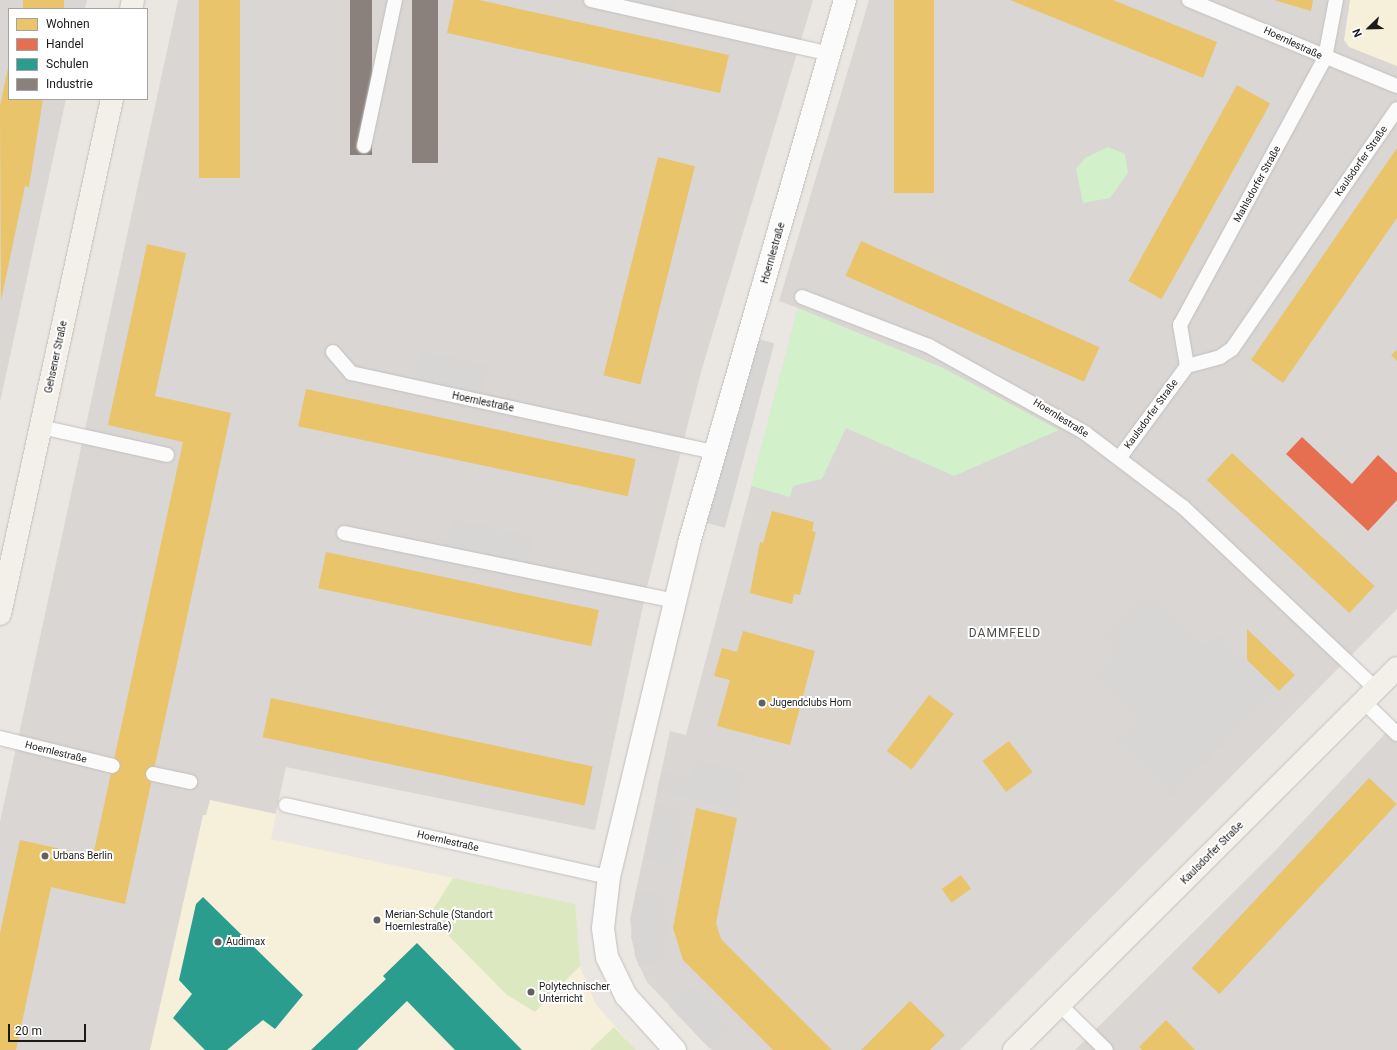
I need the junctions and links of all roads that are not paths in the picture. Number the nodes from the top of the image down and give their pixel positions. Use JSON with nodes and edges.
{"nodes":[{"id":1,"x":395,"y":0,"type":"edge"},
{"id":2,"x":591,"y":0,"type":"edge"},
{"id":3,"x":845,"y":0,"type":"edge"},
{"id":4,"x":1189,"y":0,"type":"edge"},
{"id":5,"x":1336,"y":0,"type":"edge"},
{"id":6,"x":830,"y":54,"type":"junction"},
{"id":7,"x":1325,"y":58,"type":"junction"},
{"id":8,"x":1397,"y":86,"type":"edge"},
{"id":9,"x":112,"y":100,"type":"edge"},
{"id":10,"x":1397,"y":109,"type":"edge"},
{"id":11,"x":364,"y":146,"type":"dead end"},
{"id":12,"x":802,"y":297,"type":"dead end"},
{"id":13,"x":333,"y":352,"type":"dead end"},
{"id":14,"x":1187,"y":366,"type":"junction"},
{"id":15,"x":41,"y":426,"type":"junction"},
{"id":16,"x":713,"y":452,"type":"junction"},
{"id":17,"x":167,"y":455,"type":"dead end"},
{"id":18,"x":1120,"y":457,"type":"junction"},
{"id":19,"x":344,"y":533,"type":"dead end"},
{"id":20,"x":674,"y":601,"type":"junction"},
{"id":21,"x":0,"y":614,"type":"edge"},
{"id":22,"x":1397,"y":668,"type":"edge"},
{"id":23,"x":1370,"y":695,"type":"junction"},
{"id":24,"x":1397,"y":734,"type":"edge"},
{"id":25,"x":0,"y":738,"type":"edge"},
{"id":26,"x":113,"y":766,"type":"dead end"},
{"id":27,"x":153,"y":774,"type":"dead end"},
{"id":28,"x":190,"y":782,"type":"dead end"},
{"id":29,"x":286,"y":805,"type":"dead end"},
{"id":30,"x":609,"y":877,"type":"junction"},
{"id":31,"x":1060,"y":1005,"type":"junction"},
{"id":32,"x":675,"y":1050,"type":"edge"},
{"id":33,"x":1014,"y":1050,"type":"edge"},
{"id":34,"x":1106,"y":1050,"type":"edge"}],
"edges":[{"from":1,"to":11,"type":"lane"},
{"from":2,"to":6,"type":"lane"},
{"from":3,"to":6,"type":"street","name":"Hoernlestraße"},
{"from":4,"to":7,"type":"lane","name":"Hoernlestraße"},
{"from":5,"to":7,"type":"lane","name":"Mahlsdorfer Straße"},
{"from":6,"to":16,"type":"street","name":"Hoernlestraße"},
{"from":7,"to":8,"type":"lane","name":"Hoernlestraße"},
{"from":7,"to":14,"type":"lane","name":"Mahlsdorfer Straße"},
{"from":9,"to":15,"type":"main road","name":"Gehsener Straße"},
{"from":10,"to":14,"type":"lane","name":"Kaulsdorfer Straße"},
{"from":12,"to":18,"type":"lane","name":"Hoernlestraße"},
{"from":13,"to":16,"type":"lane","name":"Hoernlestraße"},
{"from":14,"to":18,"type":"lane","name":"Kaulsdorfer Straße"},
{"from":15,"to":17,"type":"lane"},
{"from":15,"to":21,"type":"main road","name":"Gehsener Straße"},
{"from":16,"to":20,"type":"street","name":"Hoernlestraße"},
{"from":18,"to":23,"type":"lane","name":"Kaulsdorfer Straße"},
{"from":19,"to":20,"type":"lane"},
{"from":20,"to":30,"type":"street","name":"Hoernlestraße"},
{"from":22,"to":23,"type":"main road","name":"Kaulsdorfer Straße"},
{"from":23,"to":24,"type":"lane","name":"Kaulsdorfer Straße"},
{"from":23,"to":31,"type":"main road","name":"Kaulsdorfer Straße"},
{"from":25,"to":26,"type":"lane","name":"Hoernlestraße"},
{"from":27,"to":28,"type":"lane"},
{"from":29,"to":30,"type":"lane","name":"Hoernlestraße"},
{"from":30,"to":32,"type":"street","name":"Hoernlestraße"},
{"from":31,"to":33,"type":"main road","name":"Kaulsdorfer Straße"},
{"from":31,"to":34,"type":"lane"}]}
